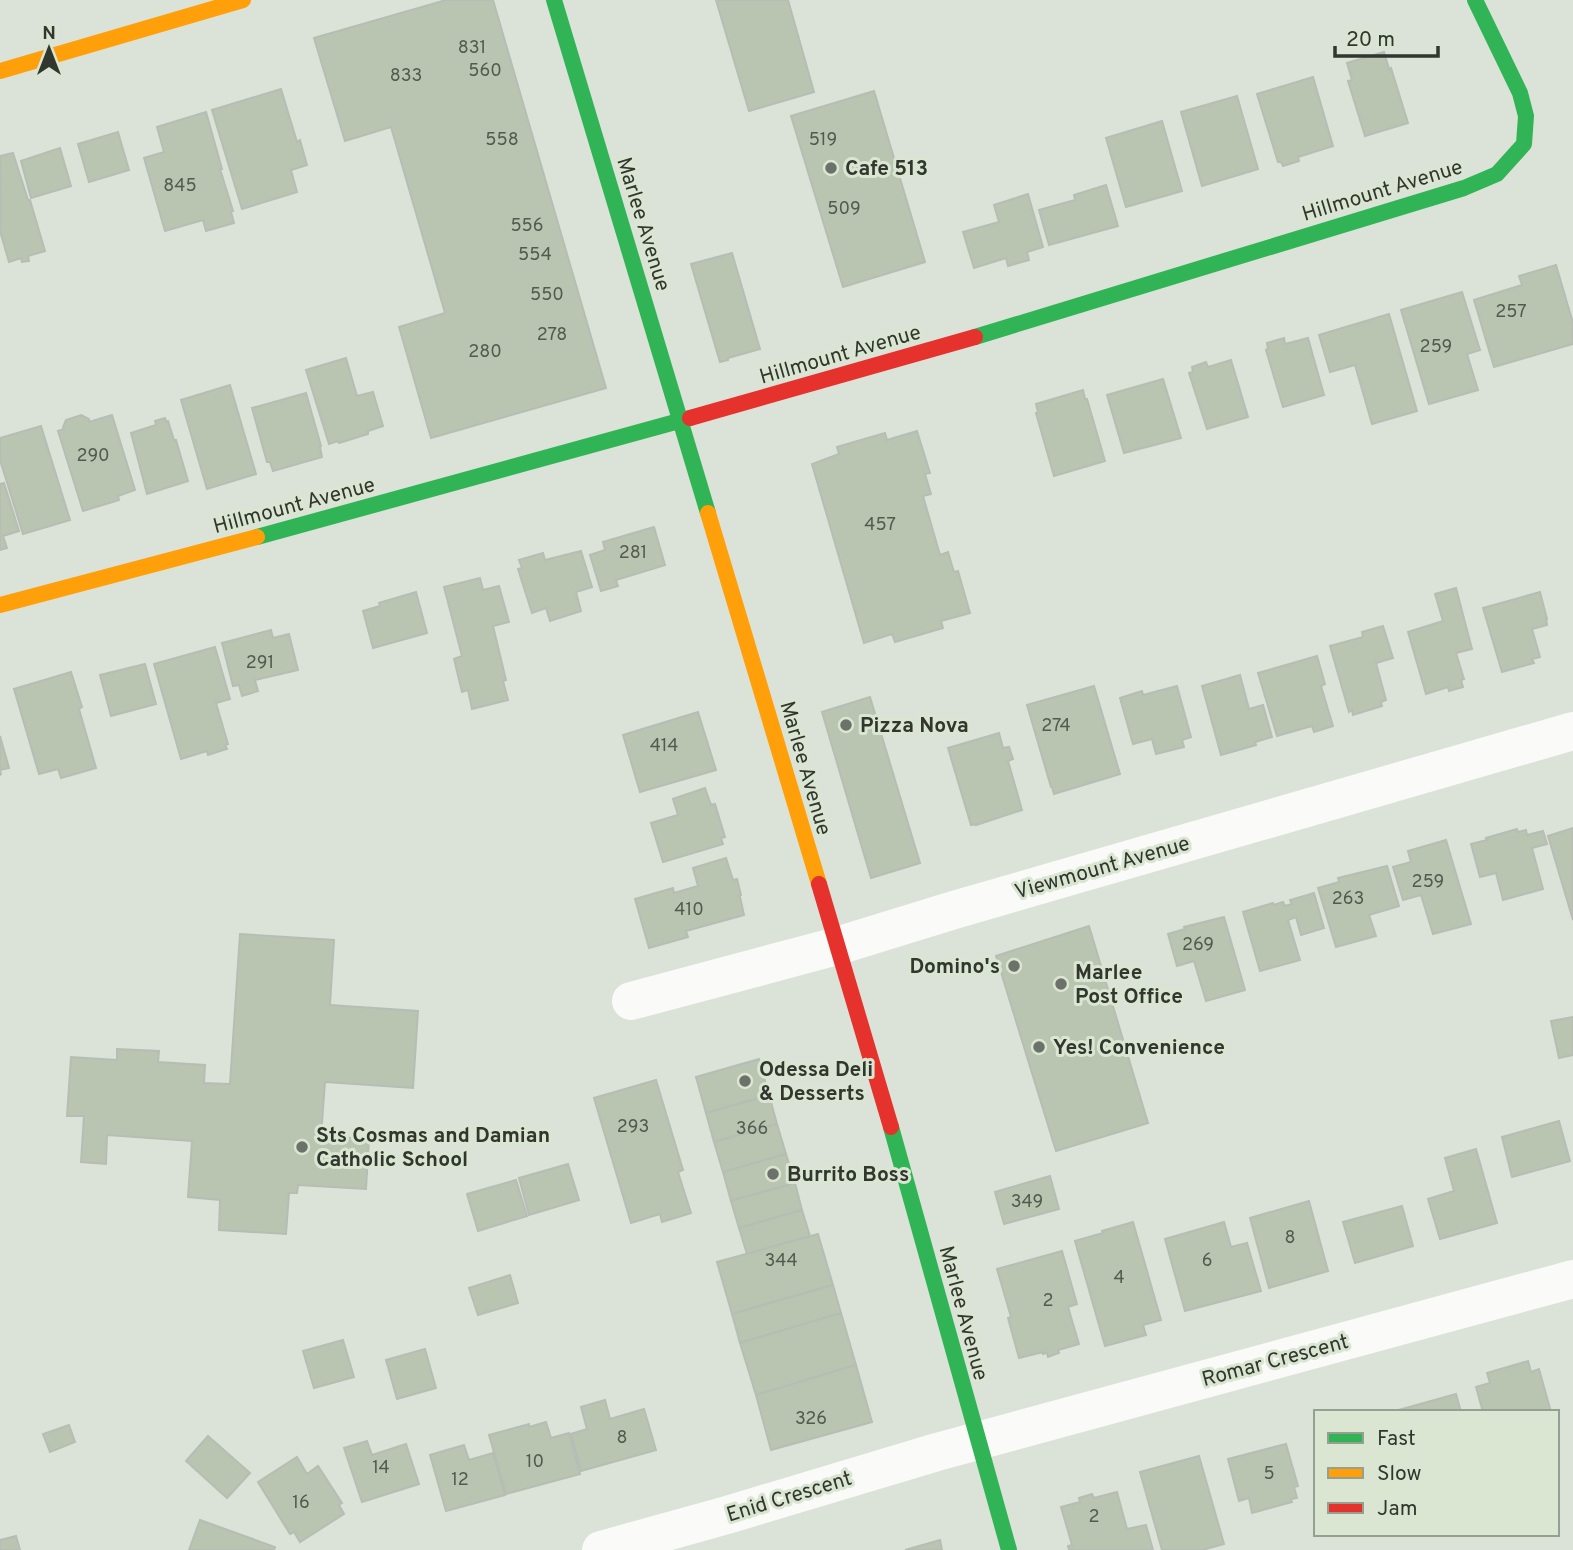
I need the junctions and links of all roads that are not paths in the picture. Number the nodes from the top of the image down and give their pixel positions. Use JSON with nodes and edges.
{"nodes":[{"id":1,"x":243,"y":0,"type":"edge"},
{"id":2,"x":554,"y":0,"type":"edge"},
{"id":3,"x":1475,"y":0,"type":"edge"},
{"id":4,"x":0,"y":71,"type":"edge"},
{"id":5,"x":681,"y":421,"type":"junction"},
{"id":6,"x":0,"y":605,"type":"edge"},
{"id":7,"x":1573,"y":731,"type":"edge"},
{"id":8,"x":837,"y":946,"type":"junction"},
{"id":9,"x":631,"y":1001,"type":"dead end"},
{"id":10,"x":1573,"y":1279,"type":"edge"},
{"id":11,"x":977,"y":1441,"type":"junction"},
{"id":12,"x":601,"y":1550,"type":"edge"},
{"id":13,"x":1009,"y":1550,"type":"edge"}],
"edges":[{"from":1,"to":4,"type":"street"},
{"from":2,"to":5,"type":"street","name":"Marlee Avenue"},
{"from":3,"to":5,"type":"street","name":"Hillmount Avenue"},
{"from":5,"to":6,"type":"street","name":"Hillmount Avenue"},
{"from":5,"to":8,"type":"street","name":"Marlee Avenue"},
{"from":7,"to":8,"type":"street","name":"Viewmount Avenue"},
{"from":8,"to":9,"type":"street","name":"Viewmount Avenue"},
{"from":8,"to":11,"type":"street","name":"Marlee Avenue"},
{"from":10,"to":11,"type":"street","name":"Romar Crescent"},
{"from":11,"to":12,"type":"street","name":"Enid Crescent"},
{"from":11,"to":13,"type":"street","name":"Marlee Avenue"}]}
